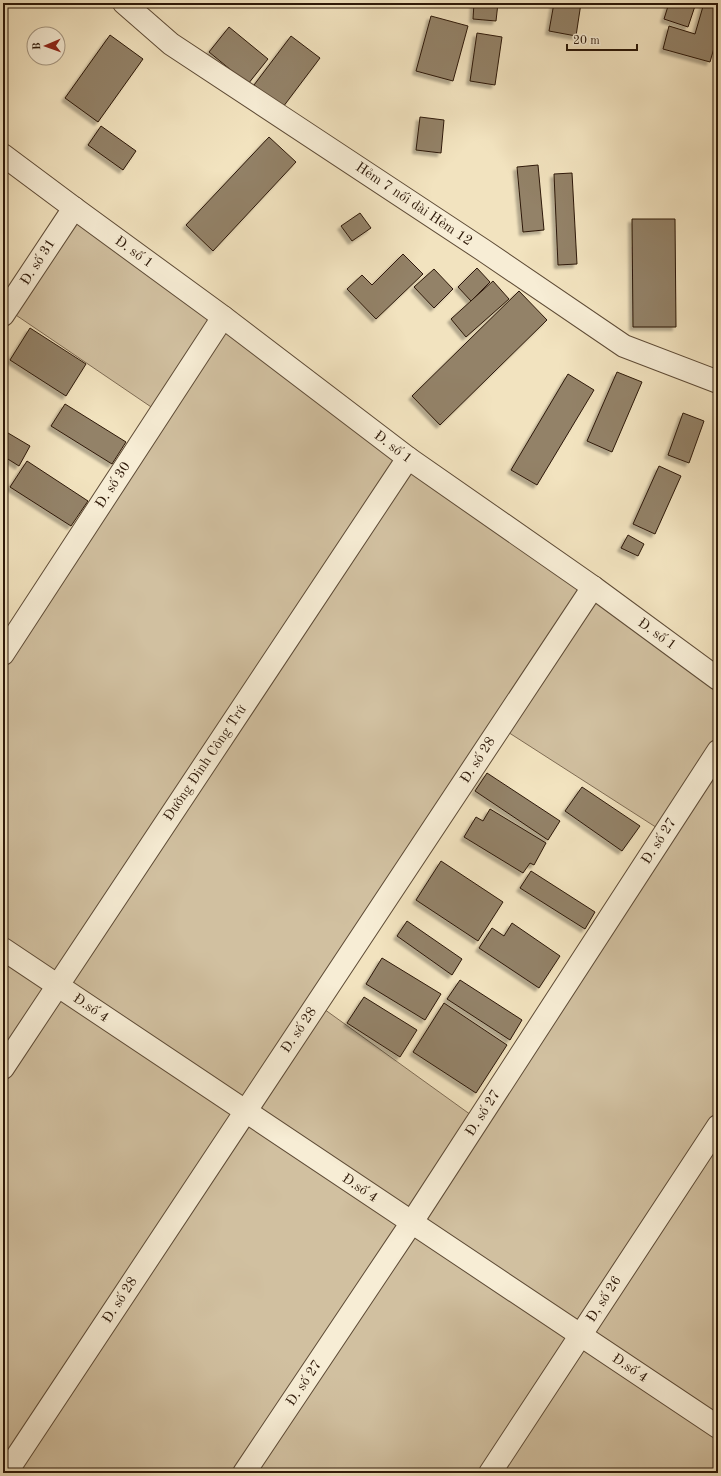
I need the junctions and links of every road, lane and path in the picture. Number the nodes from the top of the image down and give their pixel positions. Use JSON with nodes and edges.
{"nodes":[{"id":1,"x":124,"y":3,"type":"edge"},
{"id":2,"x":3,"y":155,"type":"edge"},
{"id":3,"x":74,"y":208,"type":"junction"},
{"id":4,"x":3,"y":315,"type":"edge"},
{"id":5,"x":223,"y":317,"type":"junction"},
{"id":6,"x":718,"y":382,"type":"edge"},
{"id":7,"x":408,"y":458,"type":"junction"},
{"id":8,"x":592,"y":587,"type":"junction"},
{"id":9,"x":3,"y":654,"type":"edge"},
{"id":10,"x":718,"y":679,"type":"edge"},
{"id":11,"x":718,"y":751,"type":"edge"},
{"id":12,"x":3,"y":949,"type":"edge"},
{"id":13,"x":58,"y":985,"type":"junction"},
{"id":14,"x":3,"y":1068,"type":"edge"},
{"id":15,"x":245,"y":1111,"type":"junction"},
{"id":16,"x":718,"y":1126,"type":"edge"},
{"id":17,"x":412,"y":1222,"type":"junction"},
{"id":18,"x":581,"y":1335,"type":"junction"},
{"id":19,"x":718,"y":1427,"type":"edge"},
{"id":20,"x":6,"y":1473,"type":"edge"},
{"id":21,"x":244,"y":1473,"type":"edge"},
{"id":22,"x":490,"y":1473,"type":"edge"}],
"edges":[{"from":1,"to":6,"type":"street","name":"Hẻm 7 nối dài Hẻm 12"},
{"from":2,"to":3,"type":"street","name":"Đ. số 1"},
{"from":3,"to":4,"type":"street","name":"Đ. số 31"},
{"from":3,"to":5,"type":"street","name":"Đ. số 1"},
{"from":5,"to":7,"type":"street","name":"Đ. số 1"},
{"from":5,"to":9,"type":"street","name":"Đ. số 30"},
{"from":7,"to":8,"type":"street","name":"Đ. số 1"},
{"from":7,"to":13,"type":"street","name":"Đường Đinh Công Trứ"},
{"from":8,"to":10,"type":"street","name":"Đ. số 1"},
{"from":8,"to":15,"type":"street","name":"Đ. số 28"},
{"from":11,"to":17,"type":"street","name":"Đ. số 27"},
{"from":12,"to":13,"type":"street","name":"Đ.số 4"},
{"from":13,"to":14,"type":"street","name":"Đường Đinh Công Trứ"},
{"from":13,"to":15,"type":"street","name":"Đ.số 4"},
{"from":15,"to":17,"type":"street","name":"Đ.số 4"},
{"from":15,"to":20,"type":"street","name":"Đ. số 28"},
{"from":16,"to":18,"type":"street","name":"Đ, số 26"},
{"from":17,"to":18,"type":"street","name":"Đ.số 4"},
{"from":17,"to":21,"type":"street","name":"Đ. số 27"},
{"from":18,"to":19,"type":"street","name":"Đ.số 4"},
{"from":18,"to":22,"type":"street","name":"Đ, số 26"}]}
